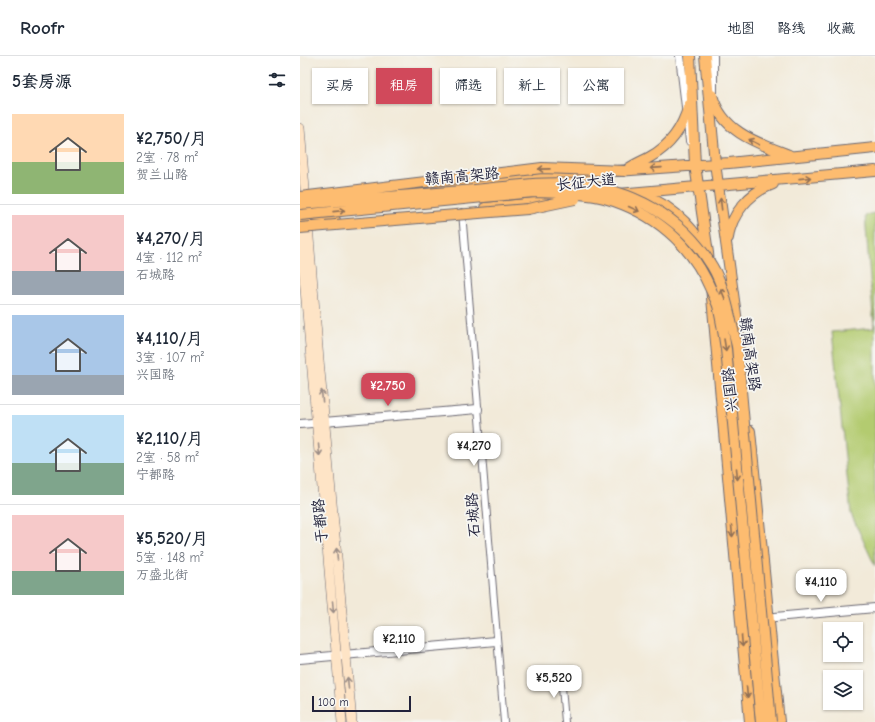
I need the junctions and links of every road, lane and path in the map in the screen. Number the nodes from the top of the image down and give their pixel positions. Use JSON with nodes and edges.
{"nodes":[{"id":1,"x":680,"y":56,"type":"edge"},
{"id":2,"x":690,"y":56,"type":"edge"},
{"id":3,"x":705,"y":56,"type":"edge"},
{"id":4,"x":713,"y":56,"type":"edge"},
{"id":5,"x":707,"y":80,"type":"junction"},
{"id":6,"x":692,"y":82,"type":"junction"},
{"id":7,"x":713,"y":100,"type":"junction"},
{"id":8,"x":686,"y":116,"type":"junction"},
{"id":9,"x":300,"y":128,"type":"edge"},
{"id":10,"x":875,"y":148,"type":"edge"},
{"id":11,"x":791,"y":156,"type":"junction"},
{"id":12,"x":715,"y":163,"type":"junction"},
{"id":13,"x":695,"y":165,"type":"junction"},
{"id":14,"x":625,"y":171,"type":"junction"},
{"id":15,"x":875,"y":172,"type":"edge"},
{"id":16,"x":789,"y":180,"type":"junction"},
{"id":17,"x":718,"y":185,"type":"junction"},
{"id":18,"x":696,"y":186,"type":"junction"},
{"id":19,"x":629,"y":192,"type":"junction"},
{"id":20,"x":301,"y":199,"type":"edge"},
{"id":21,"x":575,"y":199,"type":"junction"},
{"id":22,"x":462,"y":210,"type":"junction"},
{"id":23,"x":300,"y":215,"type":"edge"},
{"id":24,"x":302,"y":226,"type":"edge"},
{"id":25,"x":708,"y":253,"type":"junction"},
{"id":26,"x":728,"y":260,"type":"junction"},
{"id":27,"x":478,"y":409,"type":"junction"},
{"id":28,"x":321,"y":422,"type":"junction"},
{"id":29,"x":300,"y":424,"type":"edge"},
{"id":30,"x":875,"y":608,"type":"edge"},
{"id":31,"x":769,"y":618,"type":"junction"},
{"id":32,"x":740,"y":620,"type":"junction"},
{"id":33,"x":496,"y":641,"type":"junction"},
{"id":34,"x":341,"y":656,"type":"junction"},
{"id":35,"x":300,"y":659,"type":"edge"},
{"id":36,"x":561,"y":675,"type":"dead end"},
{"id":37,"x":342,"y":722,"type":"edge"},
{"id":38,"x":352,"y":722,"type":"edge"},
{"id":39,"x":504,"y":722,"type":"edge"},
{"id":40,"x":565,"y":722,"type":"edge"},
{"id":41,"x":750,"y":722,"type":"edge"},
{"id":42,"x":761,"y":722,"type":"edge"},
{"id":43,"x":771,"y":722,"type":"edge"},
{"id":44,"x":779,"y":722,"type":"edge"}],
"edges":[{"from":1,"to":8,"type":"street"},
{"from":2,"to":6,"type":"main road","name":"兴国路"},
{"from":3,"to":5,"type":"main road","name":"兴国路"},
{"from":4,"to":7,"type":"street"},
{"from":5,"to":7,"type":"main road"},
{"from":5,"to":12,"type":"main road","name":"兴国路"},
{"from":6,"to":8,"type":"main road"},
{"from":6,"to":13,"type":"main road","name":"兴国路"},
{"from":11,"to":7,"type":"main road","one_way":true},
{"from":7,"to":12,"type":"street"},
{"from":8,"to":13,"type":"street"},
{"from":8,"to":14,"type":"main road"},
{"from":9,"to":20,"type":"main road","name":"于都路"},
{"from":10,"to":11,"type":"main road","name":"长征大道"},
{"from":11,"to":12,"type":"main road","name":"长征大道"},
{"from":12,"to":13,"type":"main road","name":"长征大道"},
{"from":12,"to":17,"type":"main road","name":"兴国路"},
{"from":13,"to":14,"type":"main road","name":"长征大道","one_way":true},
{"from":13,"to":18,"type":"main road","name":"兴国路"},
{"from":14,"to":20,"type":"main road","name":"长征大道","one_way":true,"bridge":true},
{"from":16,"to":15,"type":"main road","name":"长征大道","one_way":true},
{"from":16,"to":17,"type":"main road","name":"长征大道"},
{"from":16,"to":26,"type":"main road"},
{"from":17,"to":18,"type":"main road","name":"长征大道"},
{"from":26,"to":17,"type":"main road","name":"兴国路","one_way":true},
{"from":18,"to":19,"type":"main road","name":"长征大道"},
{"from":18,"to":25,"type":"main road","name":"兴国路"},
{"from":19,"to":21,"type":"main road","name":"长征大道"},
{"from":19,"to":25,"type":"main road"},
{"from":20,"to":24,"type":"main road","name":"于都路"},
{"from":43,"to":20,"type":"main road","name":"赣南高架路","one_way":true,"bridge":true},
{"from":21,"to":22,"type":"main road","name":"长征大道"},
{"from":21,"to":24,"type":"main road","bridge":true},
{"from":22,"to":24,"type":"main road","name":"长征大道"},
{"from":22,"to":27,"type":"street","name":"石城路"},
{"from":23,"to":42,"type":"main road","name":"赣南高架路","one_way":true,"bridge":true},
{"from":24,"to":28,"type":"main road","name":"于都路"},
{"from":25,"to":32,"type":"main road","name":"兴国路","one_way":true},
{"from":26,"to":31,"type":"main road","name":"兴国路"},
{"from":27,"to":28,"type":"street"},
{"from":27,"to":33,"type":"street","name":"石城路"},
{"from":28,"to":29,"type":"street"},
{"from":28,"to":34,"type":"main road","name":"于都路"},
{"from":30,"to":31,"type":"street"},
{"from":31,"to":32,"type":"street"},
{"from":31,"to":44,"type":"main road","name":"兴国路"},
{"from":32,"to":41,"type":"main road","name":"兴国路","one_way":true},
{"from":33,"to":34,"type":"street"},
{"from":33,"to":39,"type":"street","name":"石城路"},
{"from":34,"to":35,"type":"street"},
{"from":34,"to":37,"type":"main road","name":"于都路"},
{"from":38,"to":34,"type":"main road","name":"于都路","one_way":true},
{"from":36,"to":40,"type":"street"}]}
